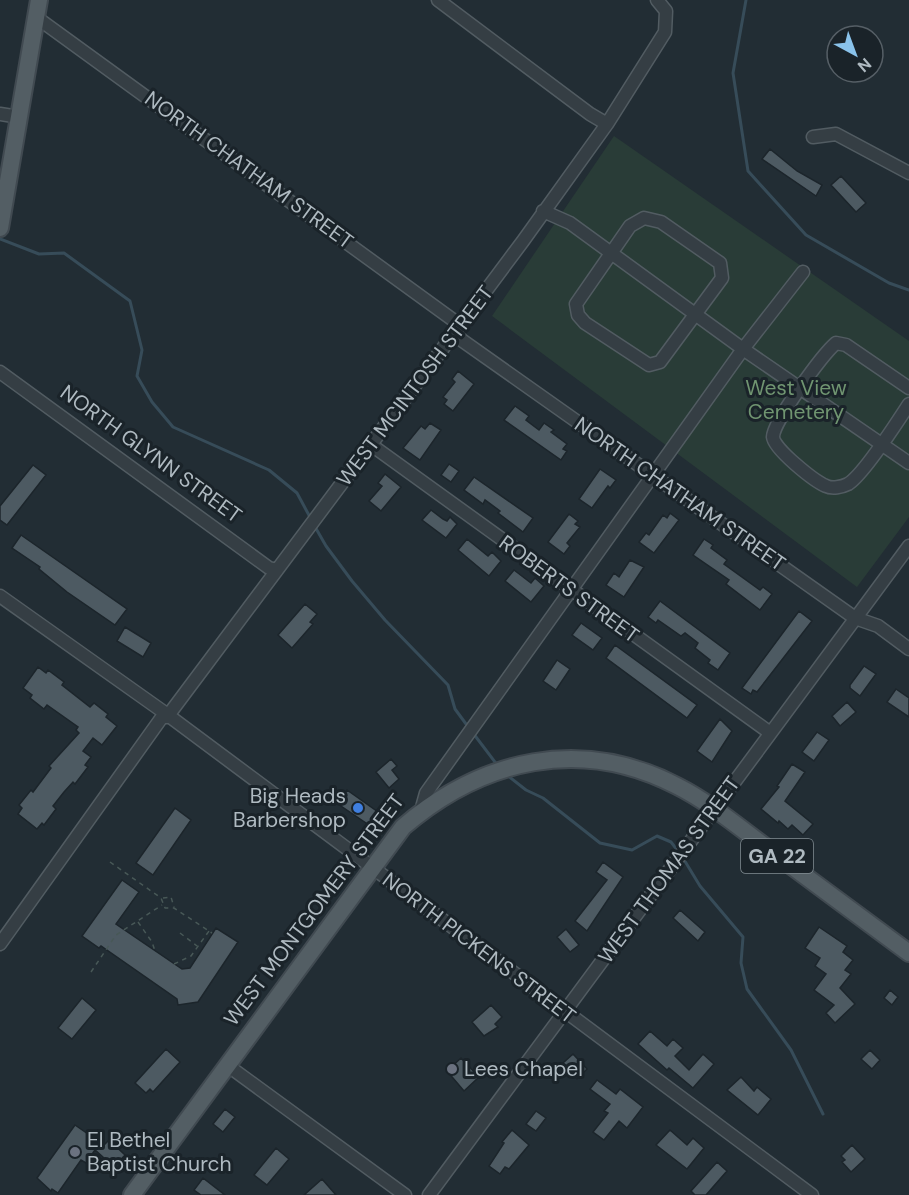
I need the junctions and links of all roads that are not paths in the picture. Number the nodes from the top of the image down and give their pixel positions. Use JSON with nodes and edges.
{"nodes":[{"id":1,"x":39,"y":0,"type":"edge"},
{"id":2,"x":438,"y":0,"type":"edge"},
{"id":3,"x":657,"y":0,"type":"edge"},
{"id":4,"x":36,"y":17,"type":"junction"},
{"id":5,"x":0,"y":114,"type":"edge"},
{"id":6,"x":19,"y":117,"type":"junction"},
{"id":7,"x":607,"y":124,"type":"junction"},
{"id":8,"x":813,"y":137,"type":"dead end"},
{"id":9,"x":909,"y":173,"type":"edge"},
{"id":10,"x":543,"y":211,"type":"junction"},
{"id":11,"x":0,"y":228,"type":"edge"},
{"id":12,"x":610,"y":252,"type":"junction"},
{"id":13,"x":803,"y":272,"type":"dead end"},
{"id":14,"x":694,"y":314,"type":"junction"},
{"id":15,"x":457,"y":330,"type":"junction"},
{"id":16,"x":743,"y":349,"type":"junction"},
{"id":17,"x":0,"y":372,"type":"edge"},
{"id":18,"x":909,"y":388,"type":"edge"},
{"id":19,"x":800,"y":389,"type":"junction"},
{"id":20,"x":909,"y":404,"type":"edge"},
{"id":21,"x":370,"y":444,"type":"junction"},
{"id":22,"x":881,"y":444,"type":"junction"},
{"id":23,"x":909,"y":463,"type":"edge"},
{"id":24,"x":655,"y":476,"type":"junction"},
{"id":25,"x":909,"y":546,"type":"edge"},
{"id":26,"x":277,"y":570,"type":"junction"},
{"id":27,"x":572,"y":591,"type":"junction"},
{"id":28,"x":0,"y":596,"type":"edge"},
{"id":29,"x":855,"y":618,"type":"junction"},
{"id":30,"x":909,"y":649,"type":"edge"},
{"id":31,"x":166,"y":715,"type":"junction"},
{"id":32,"x":769,"y":732,"type":"junction"},
{"id":33,"x":715,"y":810,"type":"junction"},
{"id":34,"x":421,"y":811,"type":"junction"},
{"id":35,"x":370,"y":867,"type":"junction"},
{"id":36,"x":0,"y":944,"type":"edge"},
{"id":37,"x":909,"y":953,"type":"edge"},
{"id":38,"x":565,"y":1013,"type":"junction"},
{"id":39,"x":227,"y":1065,"type":"junction"},
{"id":40,"x":132,"y":1195,"type":"edge"},
{"id":41,"x":405,"y":1195,"type":"edge"},
{"id":42,"x":429,"y":1195,"type":"edge"},
{"id":43,"x":812,"y":1195,"type":"edge"}],
"edges":[{"from":1,"to":4,"type":"main road"},
{"from":2,"to":7,"type":"street"},
{"from":3,"to":7,"type":"street","name":"WEST MCINTOSH STREET"},
{"from":4,"to":6,"type":"main road"},
{"from":4,"to":15,"type":"street","name":"NORTH CHATHAM STREET"},
{"from":5,"to":6,"type":"street"},
{"from":6,"to":11,"type":"main road"},
{"from":7,"to":10,"type":"street","name":"WEST MCINTOSH STREET"},
{"from":8,"to":9,"type":"street"},
{"from":10,"to":12,"type":"street"},
{"from":10,"to":15,"type":"street","name":"WEST MCINTOSH STREET"},
{"from":12,"to":14,"type":"street"},
{"from":12,"to":14,"type":"street"},
{"from":12,"to":14,"type":"street"},
{"from":13,"to":16,"type":"street","name":"WEST MONTGOMERY STREET"},
{"from":14,"to":16,"type":"street"},
{"from":15,"to":21,"type":"street","name":"WEST MCINTOSH STREET"},
{"from":15,"to":24,"type":"street","name":"NORTH CHATHAM STREET"},
{"from":16,"to":19,"type":"street"},
{"from":16,"to":24,"type":"street","name":"WEST MONTGOMERY STREET"},
{"from":17,"to":26,"type":"street","name":"NORTH GLYNN STREET"},
{"from":18,"to":19,"type":"street"},
{"from":19,"to":22,"type":"street"},
{"from":19,"to":22,"type":"street"},
{"from":20,"to":22,"type":"street"},
{"from":21,"to":26,"type":"street","name":"WEST MCINTOSH STREET"},
{"from":21,"to":27,"type":"street","name":"ROBERTS STREET"},
{"from":22,"to":23,"type":"street"},
{"from":24,"to":27,"type":"street","name":"WEST MONTGOMERY STREET"},
{"from":24,"to":29,"type":"street","name":"NORTH CHATHAM STREET"},
{"from":25,"to":29,"type":"street","name":"WEST THOMAS STREET"},
{"from":26,"to":31,"type":"street","name":"WEST MCINTOSH STREET"},
{"from":27,"to":32,"type":"street","name":"ROBERTS STREET"},
{"from":27,"to":34,"type":"street","name":"WEST MONTGOMERY STREET"},
{"from":28,"to":31,"type":"street","name":"NORTH PICKENS STREET"},
{"from":29,"to":30,"type":"street","name":"NORTH CHATHAM STREET"},
{"from":29,"to":32,"type":"street","name":"WEST THOMAS STREET"},
{"from":31,"to":35,"type":"street","name":"NORTH PICKENS STREET"},
{"from":31,"to":36,"type":"street","name":"WEST MCINTOSH STREET"},
{"from":32,"to":33,"type":"street","name":"WEST THOMAS STREET"},
{"from":33,"to":34,"type":"main road","number":"GA 22"},
{"from":33,"to":37,"type":"main road","number":"GA 22"},
{"from":33,"to":38,"type":"street","name":"WEST THOMAS STREET"},
{"from":34,"to":35,"type":"main road","name":"WEST MONTGOMERY STREET","number":"GA 22"},
{"from":35,"to":38,"type":"street","name":"NORTH PICKENS STREET"},
{"from":35,"to":39,"type":"main road","name":"WEST MONTGOMERY STREET","number":"GA 22"},
{"from":38,"to":42,"type":"street","name":"WEST THOMAS STREET"},
{"from":38,"to":43,"type":"street","name":"NORTH PICKENS STREET"},
{"from":39,"to":40,"type":"main road","name":"WEST MONTGOMERY STREET","number":"GA 22"},
{"from":39,"to":41,"type":"street"}]}
